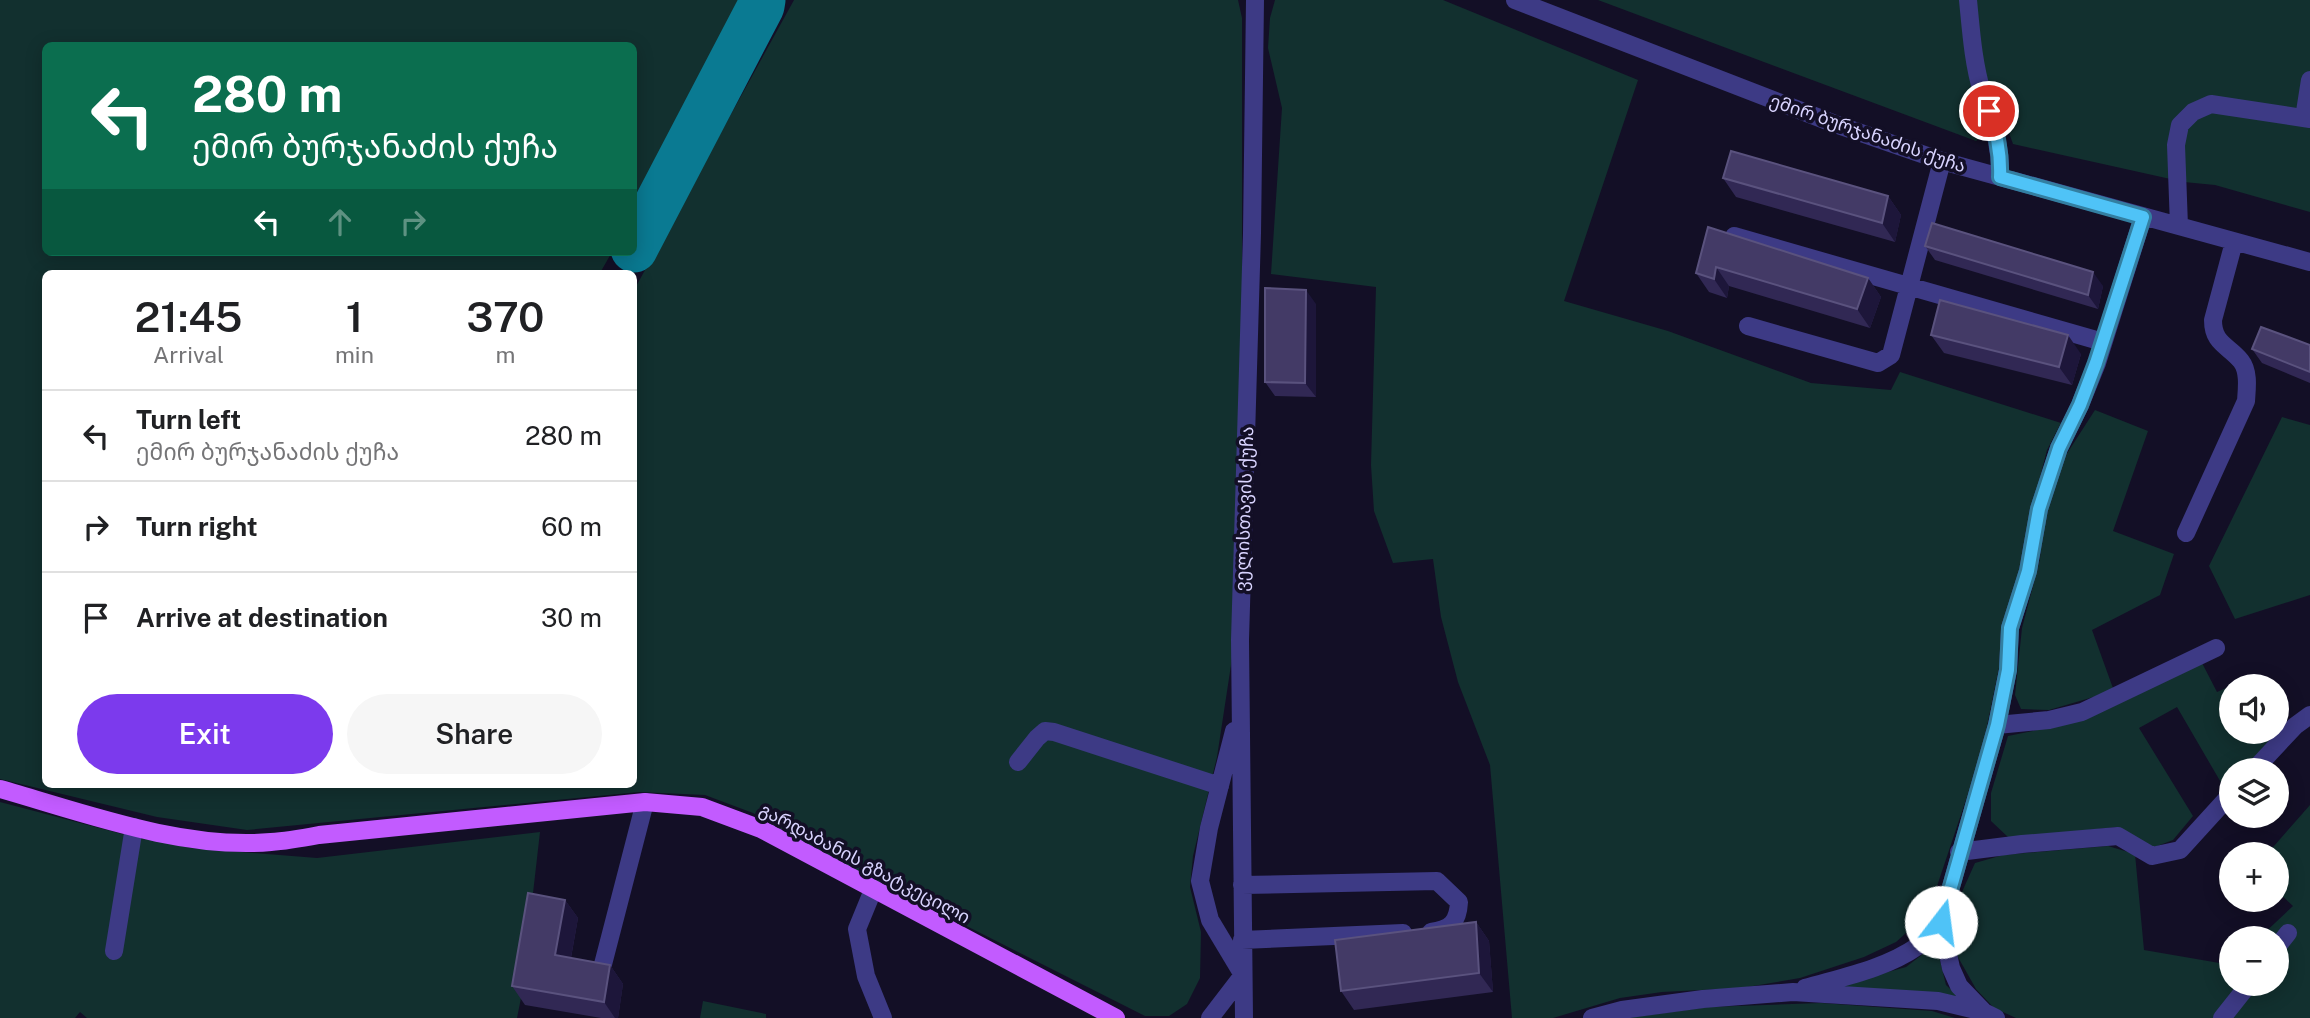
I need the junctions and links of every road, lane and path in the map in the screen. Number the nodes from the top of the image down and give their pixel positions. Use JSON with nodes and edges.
{"nodes":[{"id":1,"x":1255,"y":0,"type":"edge"},
{"id":2,"x":1515,"y":0,"type":"edge"},
{"id":3,"x":1968,"y":0,"type":"edge"},
{"id":4,"x":2310,"y":80,"type":"edge"},
{"id":5,"x":2307,"y":118,"type":"edge"},
{"id":6,"x":1942,"y":161,"type":"junction"},
{"id":7,"x":2000,"y":177,"type":"junction"},
{"id":8,"x":2143,"y":217,"type":"junction"},
{"id":9,"x":2179,"y":226,"type":"junction"},
{"id":10,"x":1734,"y":236,"type":"edge"},
{"id":11,"x":2234,"y":242,"type":"junction"},
{"id":12,"x":2310,"y":262,"type":"edge"},
{"id":13,"x":1908,"y":286,"type":"junction"},
{"id":14,"x":1748,"y":326,"type":"dead end"},
{"id":15,"x":2103,"y":342,"type":"junction"},
{"id":16,"x":2186,"y":533,"type":"dead end"},
{"id":17,"x":2216,"y":648,"type":"dead end"},
{"id":18,"x":1240,"y":707,"type":"junction"},
{"id":19,"x":2310,"y":715,"type":"edge"},
{"id":20,"x":1997,"y":725,"type":"junction"},
{"id":21,"x":2265,"y":758,"type":"edge"},
{"id":22,"x":1018,"y":762,"type":"dead end"},
{"id":23,"x":1220,"y":786,"type":"junction"},
{"id":24,"x":0,"y":789,"type":"edge"},
{"id":25,"x":645,"y":802,"type":"junction"},
{"id":26,"x":2219,"y":807,"type":"edge"},
{"id":27,"x":134,"y":827,"type":"junction"},
{"id":28,"x":1959,"y":852,"type":"junction"},
{"id":29,"x":1242,"y":885,"type":"junction"},
{"id":30,"x":873,"y":890,"type":"junction"},
{"id":31,"x":1941,"y":922,"type":"junction"},
{"id":32,"x":1242,"y":940,"type":"junction"},
{"id":33,"x":114,"y":951,"type":"dead end"},
{"id":34,"x":601,"y":971,"type":"edge"},
{"id":35,"x":1243,"y":975,"type":"junction"},
{"id":36,"x":1793,"y":992,"type":"junction"},
{"id":37,"x":2239,"y":996,"type":"edge"},
{"id":38,"x":1990,"y":1015,"type":"edge"},
{"id":39,"x":883,"y":1018,"type":"edge"},
{"id":40,"x":1116,"y":1018,"type":"edge"},
{"id":41,"x":1210,"y":1018,"type":"edge"},
{"id":42,"x":1244,"y":1018,"type":"edge"},
{"id":43,"x":1592,"y":1018,"type":"edge"},
{"id":44,"x":2222,"y":1018,"type":"edge"}],
"edges":[{"from":1,"to":18,"type":"street","name":"ველისთავის ქუჩა"},
{"from":2,"to":6,"type":"street","name":"ემირ ბურჯანაძის ქუჩა"},
{"from":3,"to":7,"type":"street"},
{"from":4,"to":5,"type":"street"},
{"from":5,"to":9,"type":"street"},
{"from":6,"to":7,"type":"street","name":"ემირ ბურჯანაძის ქუჩა"},
{"from":6,"to":13,"type":"street"},
{"from":7,"to":8,"type":"street","name":"ემირ ბურჯანაძის ქუჩა"},
{"from":8,"to":9,"type":"street","name":"ემირ ბურჯანაძის ქუჩა"},
{"from":8,"to":15,"type":"street"},
{"from":9,"to":11,"type":"street","name":"ემირ ბურჯანაძის ქუჩა"},
{"from":10,"to":13,"type":"street"},
{"from":11,"to":12,"type":"street","name":"ემირ ბურჯანაძის ქუჩა"},
{"from":11,"to":16,"type":"street"},
{"from":13,"to":14,"type":"street"},
{"from":13,"to":15,"type":"street"},
{"from":15,"to":20,"type":"street"},
{"from":17,"to":20,"type":"street"},
{"from":18,"to":23,"type":"street"},
{"from":18,"to":29,"type":"street","name":"ველისთავის ქუჩა"},
{"from":19,"to":21,"type":"street"},
{"from":20,"to":28,"type":"street"},
{"from":22,"to":23,"type":"street"},
{"from":23,"to":35,"type":"street"},
{"from":24,"to":27,"type":"main road","name":"გარდაბანის გზატკეცილი"},
{"from":25,"to":27,"type":"main road","name":"გარდაბანის გზატკეცილი"},
{"from":25,"to":30,"type":"main road","name":"გარდაბანის გზატკეცილი"},
{"from":25,"to":34,"type":"street"},
{"from":26,"to":28,"type":"street"},
{"from":27,"to":33,"type":"street"},
{"from":28,"to":31,"type":"street"},
{"from":29,"to":32,"type":"street","name":"ველისთავის ქუჩა"},
{"from":29,"to":32,"type":"street"},
{"from":30,"to":39,"type":"street"},
{"from":30,"to":40,"type":"main road","name":"გარდაბანის გზატკეცილი"},
{"from":31,"to":36,"type":"street"},
{"from":31,"to":38,"type":"street"},
{"from":32,"to":35,"type":"street","name":"ველისთავის ქუჩა"},
{"from":35,"to":41,"type":"street"},
{"from":35,"to":42,"type":"street","name":"ველისთავის ქუჩა"},
{"from":36,"to":38,"type":"street"},
{"from":36,"to":43,"type":"street"},
{"from":37,"to":44,"type":"street"}]}
